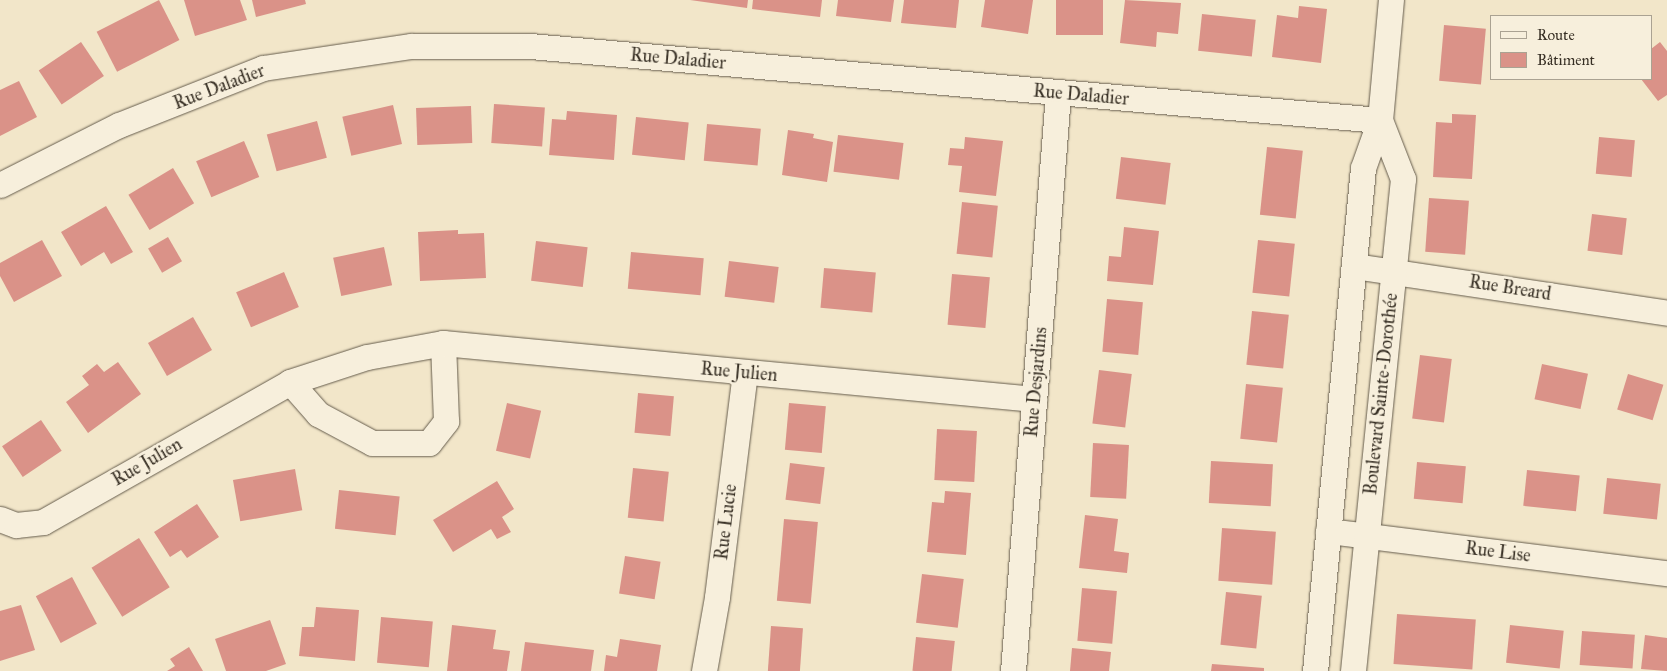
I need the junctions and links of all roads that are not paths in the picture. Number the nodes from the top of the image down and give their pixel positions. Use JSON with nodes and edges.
{"nodes":[{"id":1,"x":1390,"y":0,"type":"edge"},
{"id":2,"x":1058,"y":94,"type":"junction"},
{"id":3,"x":1380,"y":120,"type":"junction"},
{"id":4,"x":0,"y":185,"type":"edge"},
{"id":5,"x":1354,"y":266,"type":"junction"},
{"id":6,"x":1394,"y":270,"type":"junction"},
{"id":7,"x":1667,"y":312,"type":"edge"},
{"id":8,"x":443,"y":343,"type":"junction"},
{"id":9,"x":745,"y":373,"type":"junction"},
{"id":10,"x":290,"y":382,"type":"junction"},
{"id":11,"x":1034,"y":399,"type":"junction"},
{"id":12,"x":0,"y":519,"type":"edge"},
{"id":13,"x":1328,"y":532,"type":"junction"},
{"id":14,"x":1367,"y":536,"type":"junction"},
{"id":15,"x":1667,"y":573,"type":"edge"},
{"id":16,"x":704,"y":671,"type":"edge"},
{"id":17,"x":1013,"y":671,"type":"edge"},
{"id":18,"x":1315,"y":671,"type":"edge"},
{"id":19,"x":1353,"y":671,"type":"edge"}],
"edges":[{"from":1,"to":3,"type":"street","name":"Boulevard Sainte-Dorothée"},
{"from":2,"to":3,"type":"street","name":"Rue Daladier"},
{"from":2,"to":4,"type":"street","name":"Rue Daladier"},
{"from":2,"to":11,"type":"street","name":"Rue Desjardins"},
{"from":3,"to":5,"type":"street","name":"Boulevard Sainte-Dorothée"},
{"from":3,"to":6,"type":"street","name":"Boulevard Sainte-Dorothée"},
{"from":5,"to":6,"type":"street","name":"Rue Breard"},
{"from":5,"to":13,"type":"street","name":"Boulevard Sainte-Dorothée"},
{"from":6,"to":7,"type":"street","name":"Rue Breard"},
{"from":6,"to":14,"type":"street","name":"Boulevard Sainte-Dorothée"},
{"from":8,"to":9,"type":"street","name":"Rue Julien"},
{"from":8,"to":10,"type":"street","name":"Rue Julien"},
{"from":8,"to":10,"type":"street"},
{"from":9,"to":11,"type":"street","name":"Rue Julien"},
{"from":9,"to":16,"type":"street","name":"Rue Lucie"},
{"from":10,"to":12,"type":"street","name":"Rue Julien"},
{"from":11,"to":17,"type":"street","name":"Rue Desjardins"},
{"from":13,"to":14,"type":"street","name":"Rue Lise"},
{"from":13,"to":18,"type":"street","name":"Boulevard Sainte-Dorothée"},
{"from":14,"to":15,"type":"street","name":"Rue Lise"},
{"from":14,"to":19,"type":"street","name":"Boulevard Sainte-Dorothée"}]}
